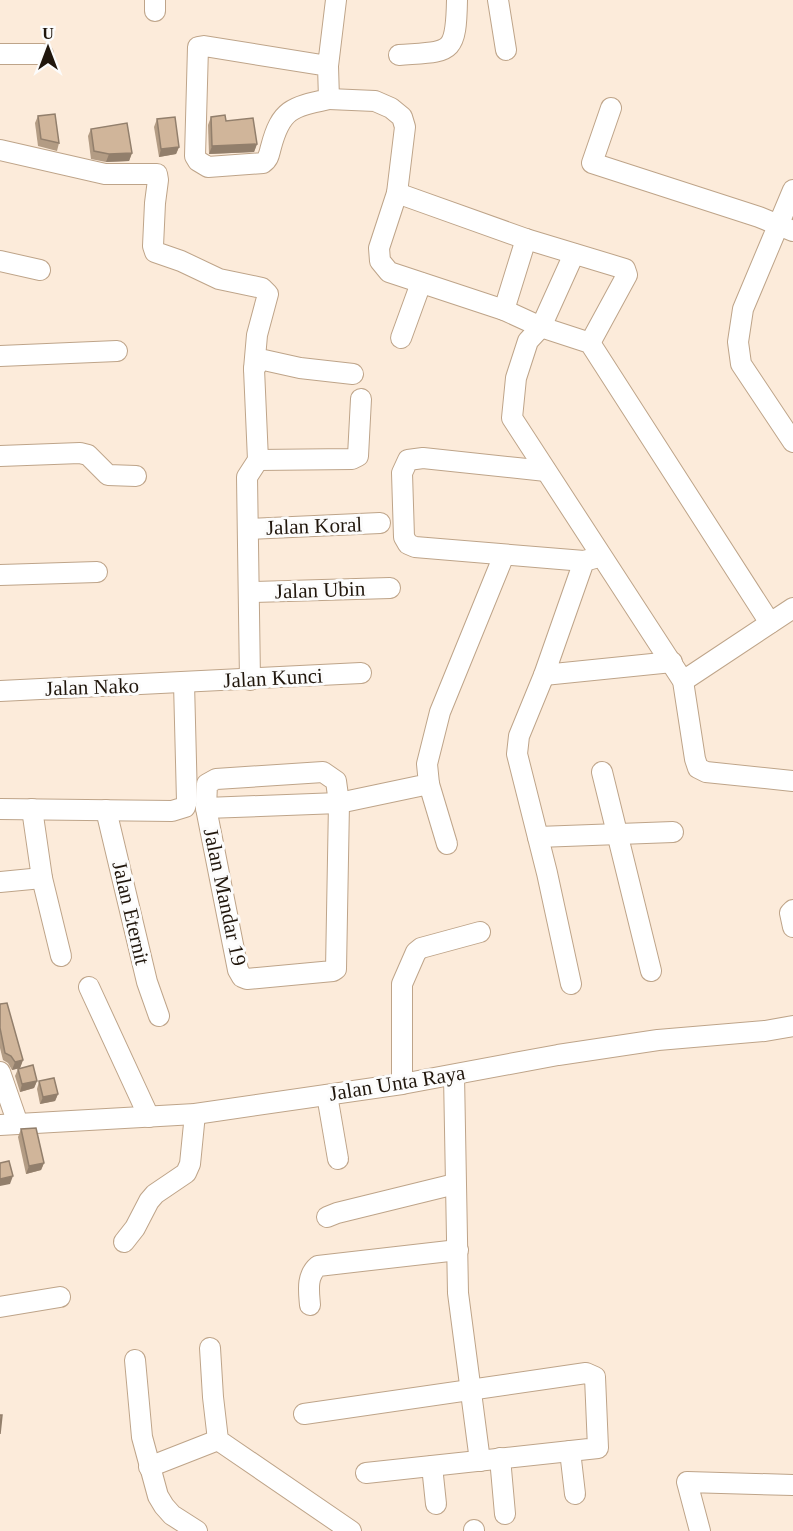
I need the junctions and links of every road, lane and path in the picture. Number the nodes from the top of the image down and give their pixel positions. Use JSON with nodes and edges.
{"nodes":[{"id":1,"x":336,"y":0,"type":"edge"},
{"id":2,"x":457,"y":0,"type":"edge"},
{"id":3,"x":498,"y":0,"type":"edge"},
{"id":4,"x":506,"y":50,"type":"dead end"},
{"id":5,"x":0,"y":54,"type":"edge"},
{"id":6,"x":42,"y":54,"type":"dead end"},
{"id":7,"x":399,"y":55,"type":"dead end"},
{"id":8,"x":328,"y":66,"type":"junction"},
{"id":9,"x":329,"y":99,"type":"junction"},
{"id":10,"x":611,"y":108,"type":"dead end"},
{"id":11,"x":0,"y":150,"type":"edge"},
{"id":12,"x":793,"y":190,"type":"edge"},
{"id":13,"x":397,"y":193,"type":"junction"},
{"id":14,"x":786,"y":228,"type":"edge"},
{"id":15,"x":526,"y":239,"type":"junction"},
{"id":16,"x":574,"y":254,"type":"junction"},
{"id":17,"x":0,"y":261,"type":"edge"},
{"id":18,"x":40,"y":270,"type":"dead end"},
{"id":19,"x":421,"y":283,"type":"junction"},
{"id":20,"x":504,"y":310,"type":"junction"},
{"id":21,"x":541,"y":327,"type":"junction"},
{"id":22,"x":401,"y":338,"type":"dead end"},
{"id":23,"x":590,"y":344,"type":"junction"},
{"id":24,"x":117,"y":351,"type":"dead end"},
{"id":25,"x":0,"y":356,"type":"edge"},
{"id":26,"x":254,"y":369,"type":"junction"},
{"id":27,"x":353,"y":374,"type":"dead end"},
{"id":28,"x":361,"y":399,"type":"dead end"},
{"id":29,"x":793,"y":442,"type":"edge"},
{"id":30,"x":0,"y":456,"type":"edge"},
{"id":31,"x":258,"y":460,"type":"junction"},
{"id":32,"x":546,"y":471,"type":"junction"},
{"id":33,"x":136,"y":476,"type":"dead end"},
{"id":34,"x":380,"y":523,"type":"dead end"},
{"id":35,"x":249,"y":529,"type":"junction"},
{"id":36,"x":504,"y":555,"type":"junction"},
{"id":37,"x":593,"y":558,"type":"junction"},
{"id":38,"x":97,"y":572,"type":"dead end"},
{"id":39,"x":0,"y":575,"type":"edge"},
{"id":40,"x":390,"y":588,"type":"dead end"},
{"id":41,"x":250,"y":592,"type":"junction"},
{"id":42,"x":793,"y":608,"type":"edge"},
{"id":43,"x":770,"y":623,"type":"junction"},
{"id":44,"x":672,"y":662,"type":"junction"},
{"id":45,"x":361,"y":673,"type":"dead end"},
{"id":46,"x":544,"y":675,"type":"junction"},
{"id":47,"x":250,"y":680,"type":"junction"},
{"id":48,"x":683,"y":681,"type":"junction"},
{"id":49,"x":184,"y":683,"type":"junction"},
{"id":50,"x":0,"y":691,"type":"edge"},
{"id":51,"x":602,"y":771,"type":"dead end"},
{"id":52,"x":793,"y":781,"type":"edge"},
{"id":53,"x":429,"y":784,"type":"junction"},
{"id":54,"x":339,"y":803,"type":"junction"},
{"id":55,"x":206,"y":808,"type":"junction"},
{"id":56,"x":0,"y":809,"type":"edge"},
{"id":57,"x":32,"y":809,"type":"junction"},
{"id":58,"x":106,"y":810,"type":"junction"},
{"id":59,"x":673,"y":832,"type":"dead end"},
{"id":60,"x":618,"y":836,"type":"junction"},
{"id":61,"x":538,"y":837,"type":"junction"},
{"id":62,"x":447,"y":844,"type":"dead end"},
{"id":63,"x":42,"y":878,"type":"junction"},
{"id":64,"x":0,"y":882,"type":"edge"},
{"id":65,"x":793,"y":910,"type":"edge"},
{"id":66,"x":793,"y":927,"type":"edge"},
{"id":67,"x":480,"y":932,"type":"dead end"},
{"id":68,"x":61,"y":956,"type":"dead end"},
{"id":69,"x":651,"y":971,"type":"dead end"},
{"id":70,"x":571,"y":984,"type":"dead end"},
{"id":71,"x":89,"y":987,"type":"dead end"},
{"id":72,"x":159,"y":1016,"type":"dead end"},
{"id":73,"x":793,"y":1026,"type":"edge"},
{"id":74,"x":0,"y":1072,"type":"edge"},
{"id":75,"x":454,"y":1075,"type":"junction"},
{"id":76,"x":402,"y":1084,"type":"junction"},
{"id":77,"x":327,"y":1095,"type":"junction"},
{"id":78,"x":195,"y":1114,"type":"junction"},
{"id":79,"x":149,"y":1117,"type":"junction"},
{"id":80,"x":9,"y":1125,"type":"edge"},
{"id":81,"x":339,"y":1159,"type":"dead end"},
{"id":82,"x":454,"y":1184,"type":"junction"},
{"id":83,"x":327,"y":1217,"type":"dead end"},
{"id":84,"x":124,"y":1242,"type":"dead end"},
{"id":85,"x":458,"y":1250,"type":"junction"},
{"id":86,"x":60,"y":1297,"type":"dead end"},
{"id":87,"x":310,"y":1305,"type":"dead end"},
{"id":88,"x":0,"y":1306,"type":"edge"},
{"id":89,"x":210,"y":1348,"type":"dead end"},
{"id":90,"x":135,"y":1360,"type":"dead end"},
{"id":91,"x":470,"y":1389,"type":"junction"},
{"id":92,"x":304,"y":1414,"type":"dead end"},
{"id":93,"x":218,"y":1440,"type":"junction"},
{"id":94,"x":570,"y":1451,"type":"junction"},
{"id":95,"x":500,"y":1458,"type":"junction"},
{"id":96,"x":480,"y":1461,"type":"junction"},
{"id":97,"x":432,"y":1466,"type":"junction"},
{"id":98,"x":149,"y":1467,"type":"junction"},
{"id":99,"x":366,"y":1473,"type":"dead end"},
{"id":100,"x":793,"y":1485,"type":"edge"},
{"id":101,"x":575,"y":1494,"type":"dead end"},
{"id":102,"x":436,"y":1504,"type":"dead end"},
{"id":103,"x":505,"y":1514,"type":"dead end"},
{"id":104,"x":197,"y":1531,"type":"edge"},
{"id":105,"x":351,"y":1531,"type":"edge"},
{"id":106,"x":700,"y":1531,"type":"edge"}],
"edges":[{"from":1,"to":8,"type":"street"},
{"from":2,"to":7,"type":"street"},
{"from":3,"to":4,"type":"street"},
{"from":5,"to":6,"type":"street"},
{"from":8,"to":9,"type":"street"},
{"from":8,"to":9,"type":"street"},
{"from":9,"to":13,"type":"street"},
{"from":10,"to":14,"type":"street"},
{"from":11,"to":26,"type":"street"},
{"from":12,"to":14,"type":"street"},
{"from":13,"to":15,"type":"street"},
{"from":13,"to":19,"type":"street"},
{"from":14,"to":29,"type":"street"},
{"from":15,"to":16,"type":"street"},
{"from":15,"to":20,"type":"street"},
{"from":16,"to":21,"type":"street"},
{"from":16,"to":23,"type":"street"},
{"from":17,"to":18,"type":"street"},
{"from":19,"to":20,"type":"street"},
{"from":19,"to":22,"type":"street"},
{"from":20,"to":21,"type":"street"},
{"from":21,"to":23,"type":"street"},
{"from":21,"to":32,"type":"street"},
{"from":23,"to":43,"type":"street"},
{"from":24,"to":25,"type":"street"},
{"from":26,"to":27,"type":"street"},
{"from":26,"to":31,"type":"street"},
{"from":28,"to":31,"type":"street"},
{"from":30,"to":33,"type":"street"},
{"from":31,"to":35,"type":"street"},
{"from":32,"to":36,"type":"street"},
{"from":32,"to":37,"type":"street"},
{"from":34,"to":35,"type":"street","name":"Jalan Koral"},
{"from":35,"to":41,"type":"street"},
{"from":36,"to":37,"type":"street"},
{"from":36,"to":53,"type":"street"},
{"from":37,"to":44,"type":"street"},
{"from":37,"to":46,"type":"street"},
{"from":38,"to":39,"type":"street"},
{"from":40,"to":41,"type":"street","name":"Jalan Ubin"},
{"from":41,"to":47,"type":"street"},
{"from":42,"to":43,"type":"street"},
{"from":43,"to":48,"type":"street"},
{"from":44,"to":46,"type":"street"},
{"from":44,"to":48,"type":"street"},
{"from":45,"to":47,"type":"street","name":"Jalan Kunci"},
{"from":46,"to":61,"type":"street"},
{"from":47,"to":49,"type":"street","name":"Jalan Kunci"},
{"from":48,"to":52,"type":"street"},
{"from":49,"to":50,"type":"street","name":"Jalan Nako"},
{"from":49,"to":58,"type":"street"},
{"from":51,"to":60,"type":"street"},
{"from":53,"to":54,"type":"street","name":"Jalan Mandar 19"},
{"from":53,"to":62,"type":"street"},
{"from":54,"to":55,"type":"street","name":"Jalan Mandar 19"},
{"from":54,"to":55,"type":"street","name":"Jalan Mandar 19"},
{"from":54,"to":55,"type":"street","name":"Jalan Mandar 19"},
{"from":56,"to":57,"type":"street"},
{"from":57,"to":58,"type":"street"},
{"from":57,"to":63,"type":"street"},
{"from":58,"to":72,"type":"street","name":"Jalan Eternit"},
{"from":59,"to":60,"type":"street"},
{"from":60,"to":61,"type":"street"},
{"from":60,"to":69,"type":"street"},
{"from":61,"to":70,"type":"street"},
{"from":63,"to":64,"type":"street"},
{"from":63,"to":68,"type":"street"},
{"from":65,"to":66,"type":"street"},
{"from":67,"to":76,"type":"street"},
{"from":71,"to":79,"type":"street"},
{"from":73,"to":75,"type":"street","name":"Jalan Unta Raya"},
{"from":74,"to":80,"type":"street"},
{"from":75,"to":76,"type":"street","name":"Jalan Unta Raya"},
{"from":75,"to":82,"type":"street"},
{"from":76,"to":77,"type":"street","name":"Jalan Unta Raya"},
{"from":77,"to":78,"type":"street","name":"Jalan Unta Raya"},
{"from":77,"to":81,"type":"street"},
{"from":78,"to":79,"type":"street","name":"Jalan Unta Raya"},
{"from":78,"to":84,"type":"street"},
{"from":79,"to":80,"type":"street","name":"Jalan Unta Raya"},
{"from":82,"to":83,"type":"street"},
{"from":82,"to":85,"type":"street"},
{"from":85,"to":87,"type":"street"},
{"from":85,"to":91,"type":"street"},
{"from":86,"to":88,"type":"street"},
{"from":89,"to":93,"type":"street"},
{"from":90,"to":98,"type":"street"},
{"from":91,"to":92,"type":"street"},
{"from":91,"to":94,"type":"street"},
{"from":91,"to":96,"type":"street"},
{"from":93,"to":98,"type":"street"},
{"from":93,"to":105,"type":"street"},
{"from":94,"to":95,"type":"street"},
{"from":94,"to":101,"type":"street"},
{"from":95,"to":96,"type":"street"},
{"from":95,"to":103,"type":"street"},
{"from":96,"to":97,"type":"street"},
{"from":97,"to":99,"type":"street"},
{"from":97,"to":102,"type":"street"},
{"from":98,"to":104,"type":"street"},
{"from":100,"to":106,"type":"street"}]}
